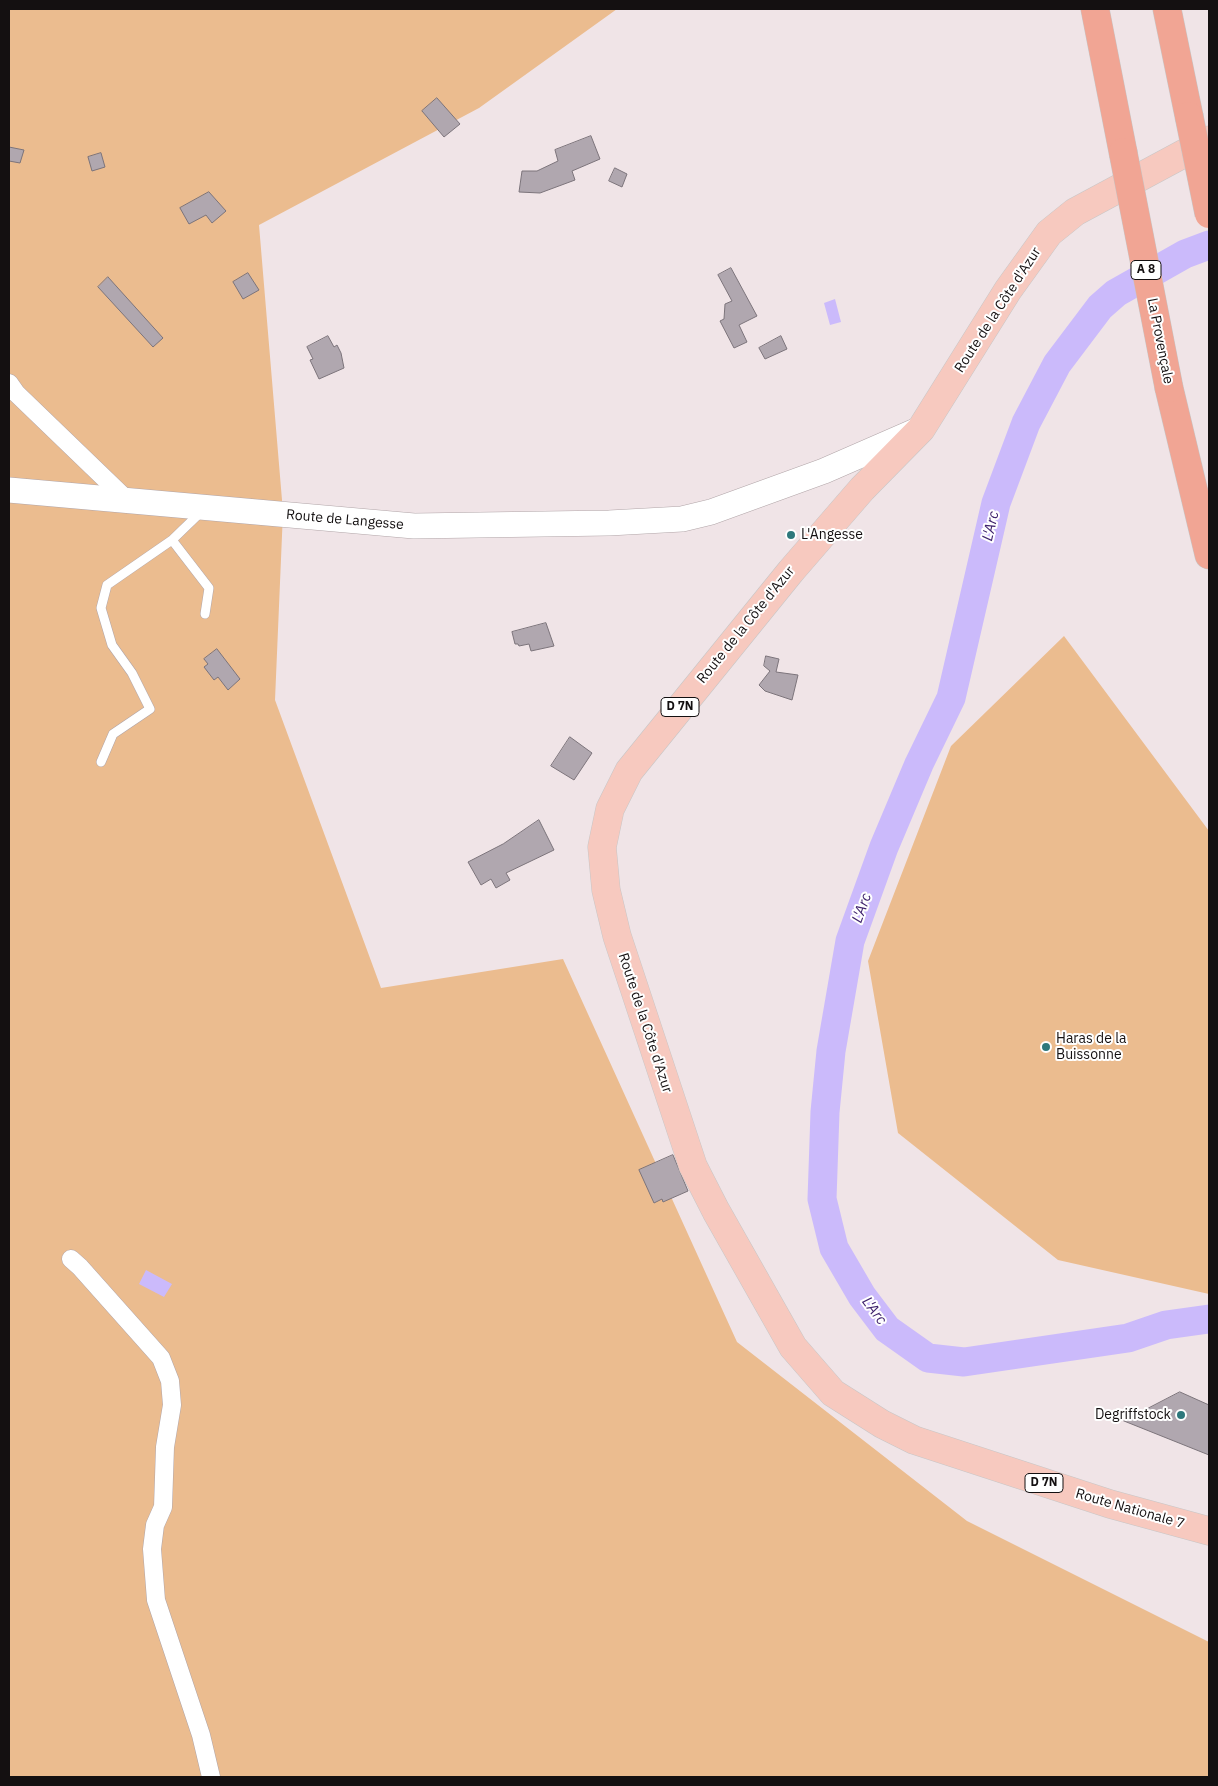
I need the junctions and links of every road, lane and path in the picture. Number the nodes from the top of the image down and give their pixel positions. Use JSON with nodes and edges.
{"nodes":[{"id":1,"x":1095,"y":9,"type":"edge"},
{"id":2,"x":1167,"y":9,"type":"edge"},
{"id":3,"x":1209,"y":140,"type":"edge"},
{"id":4,"x":1209,"y":214,"type":"edge"},
{"id":5,"x":9,"y":383,"type":"edge"},
{"id":6,"x":921,"y":429,"type":"junction"},
{"id":7,"x":9,"y":490,"type":"edge"},
{"id":8,"x":127,"y":500,"type":"junction"},
{"id":9,"x":205,"y":507,"type":"junction"},
{"id":10,"x":172,"y":540,"type":"junction"},
{"id":11,"x":1209,"y":555,"type":"edge"},
{"id":12,"x":205,"y":614,"type":"dead end"},
{"id":13,"x":101,"y":762,"type":"dead end"},
{"id":14,"x":71,"y":1259,"type":"dead end"},
{"id":15,"x":853,"y":1406,"type":"joint"},
{"id":16,"x":882,"y":1424,"type":"junction"},
{"id":17,"x":1209,"y":1516,"type":"edge"},
{"id":18,"x":1209,"y":1531,"type":"edge"},
{"id":19,"x":211,"y":1777,"type":"edge"}],
"edges":[{"from":1,"to":11,"type":"highway","name":"La Provençale","number":"A 8","bridge":true},
{"from":2,"to":4,"type":"highway","bridge":true},
{"from":3,"to":6,"type":"main road","name":"Route de la Côte d'Azur","number":"D 7N"},
{"from":5,"to":8,"type":"street"},
{"from":6,"to":9,"type":"street","name":"Route de Langesse"},
{"from":6,"to":15,"type":"main road","name":"Route de la Côte d'Azur","number":"D 7N"},
{"from":7,"to":8,"type":"street","name":"Route de Langesse"},
{"from":8,"to":9,"type":"street","name":"Route de Langesse"},
{"from":9,"to":10,"type":"lane"},
{"from":10,"to":12,"type":"lane"},
{"from":10,"to":13,"type":"lane"},
{"from":14,"to":19,"type":"street"},
{"from":15,"to":16,"type":"main road","name":"Route Nationale 7","number":"D 7N"},
{"from":16,"to":17,"type":"main road","name":"Route Nationale 7","number":"D 7N"},
{"from":16,"to":18,"type":"main road","name":"Route Nationale 7","number":"D 7N"}]}
